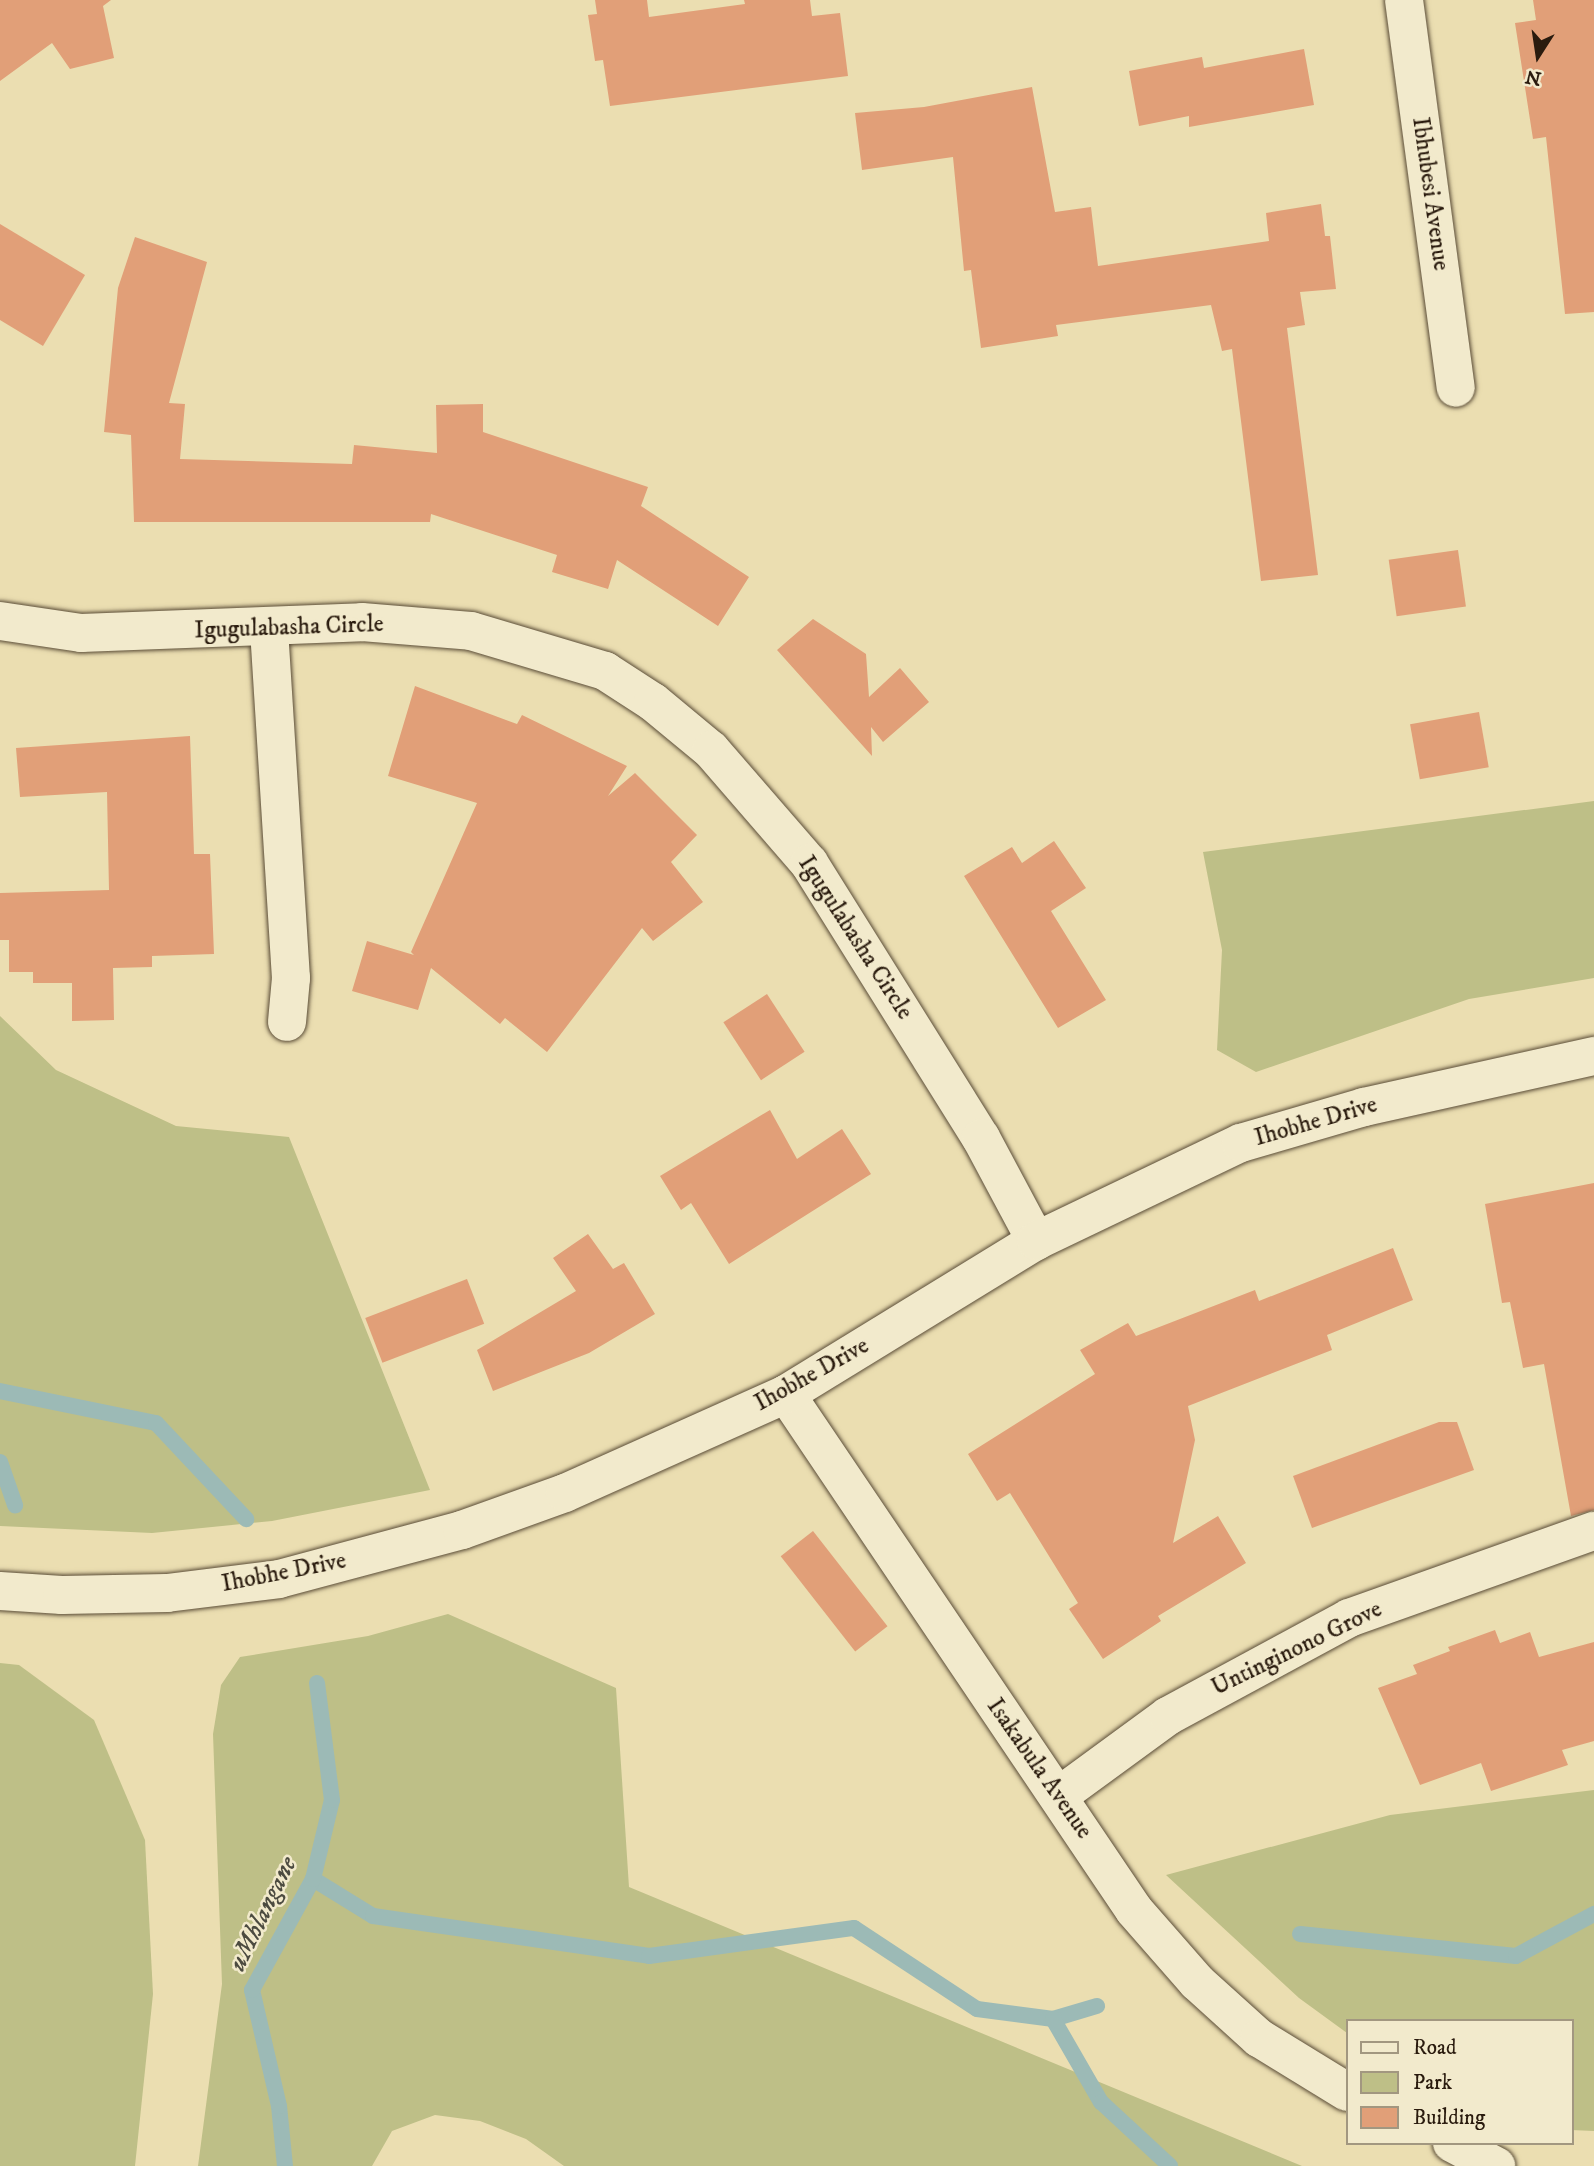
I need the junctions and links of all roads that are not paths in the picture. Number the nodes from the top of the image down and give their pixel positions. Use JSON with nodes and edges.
{"nodes":[{"id":1,"x":1404,"y":0,"type":"edge"},
{"id":2,"x":1456,"y":388,"type":"dead end"},
{"id":3,"x":0,"y":621,"type":"edge"},
{"id":4,"x":269,"y":629,"type":"junction"},
{"id":5,"x":287,"y":1022,"type":"dead end"},
{"id":6,"x":1594,"y":1056,"type":"edge"},
{"id":7,"x":1036,"y":1241,"type":"junction"},
{"id":8,"x":786,"y":1394,"type":"junction"},
{"id":9,"x":1594,"y":1531,"type":"edge"},
{"id":10,"x":0,"y":1591,"type":"edge"},
{"id":11,"x":1060,"y":1795,"type":"junction"},
{"id":12,"x":1346,"y":2091,"type":"edge"}],
"edges":[{"from":1,"to":2,"type":"street","name":"Ibhubesi Avenue"},
{"from":3,"to":4,"type":"street","name":"Igugulabasha Circle"},
{"from":4,"to":5,"type":"street"},
{"from":4,"to":7,"type":"street","name":"Igugulabasha Circle"},
{"from":6,"to":7,"type":"street","name":"Ihobhe Drive"},
{"from":7,"to":8,"type":"street","name":"Ihobhe Drive"},
{"from":8,"to":10,"type":"street","name":"Ihobhe Drive"},
{"from":8,"to":11,"type":"street","name":"Isakabula Avenue"},
{"from":9,"to":11,"type":"street","name":"Untinginono Grove"},
{"from":11,"to":12,"type":"street","name":"Isakabula Avenue"}]}
